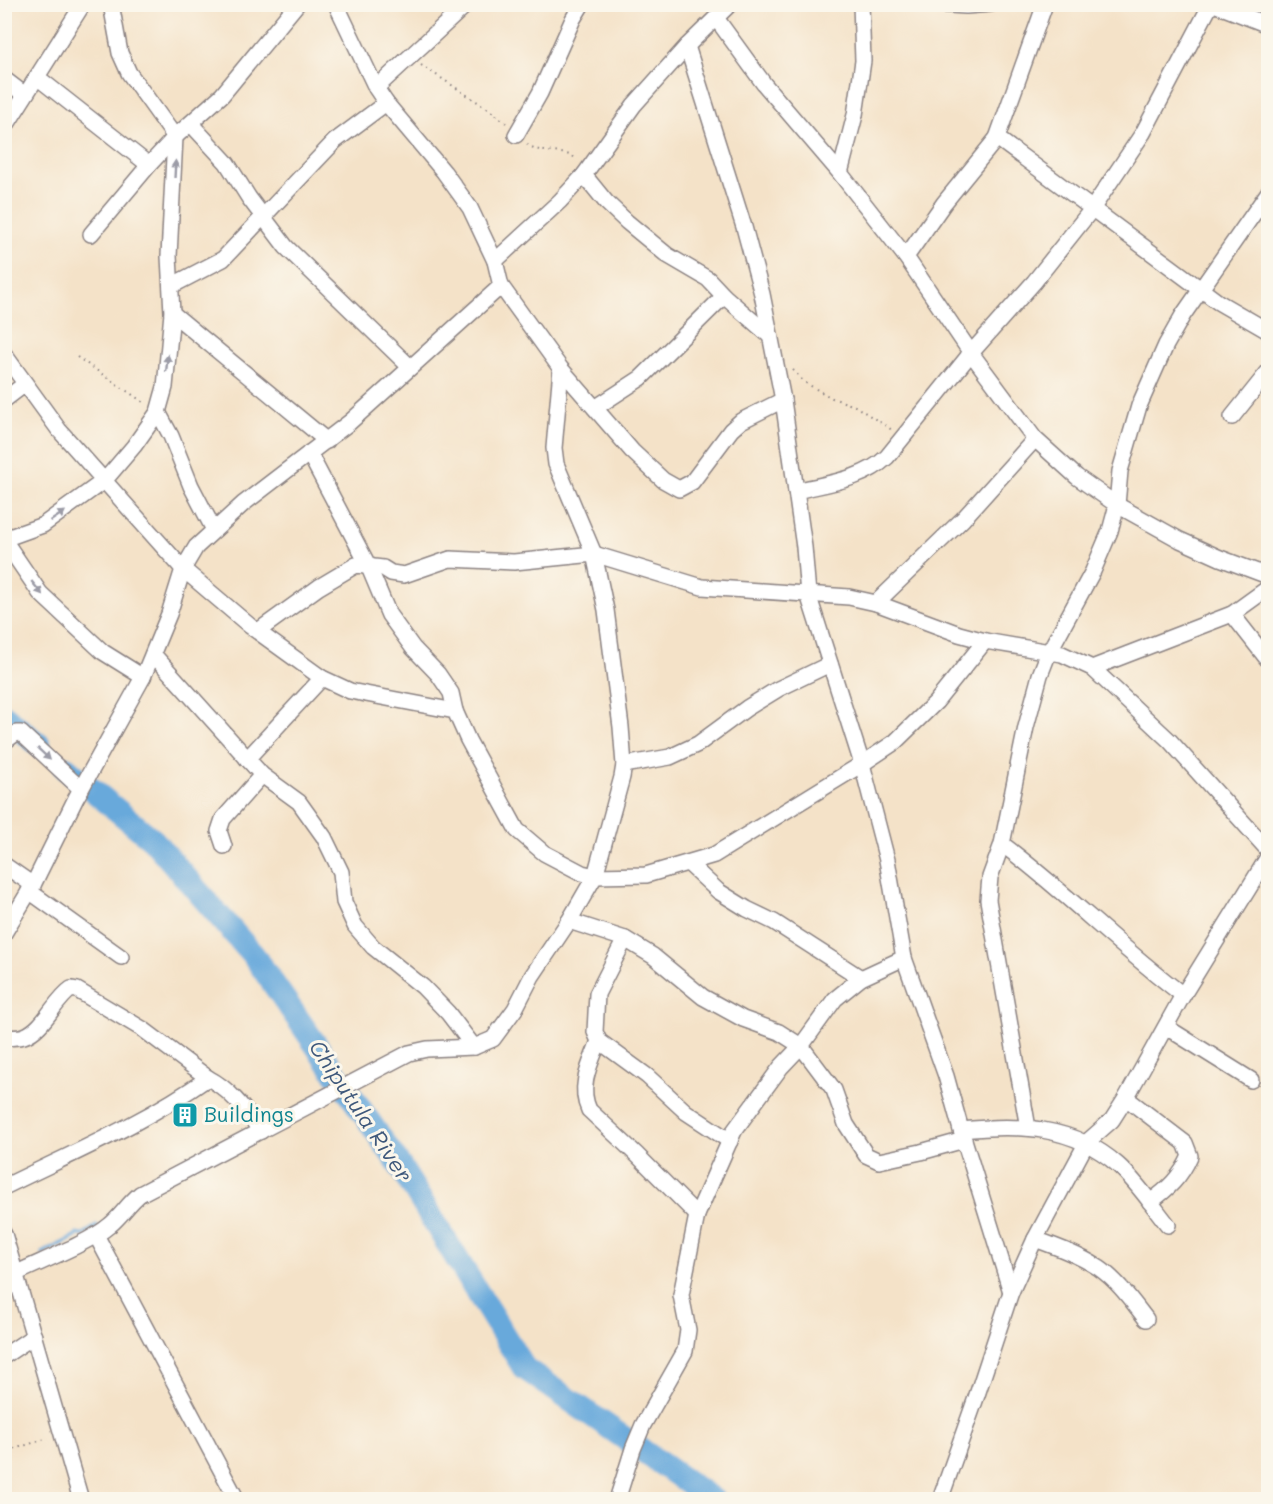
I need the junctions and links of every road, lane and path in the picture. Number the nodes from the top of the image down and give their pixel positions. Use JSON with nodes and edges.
{"nodes":[{"id":1,"x":83,"y":4,"type":"edge"},
{"id":2,"x":111,"y":4,"type":"edge"},
{"id":3,"x":297,"y":4,"type":"edge"},
{"id":4,"x":336,"y":4,"type":"edge"},
{"id":5,"x":467,"y":4,"type":"edge"},
{"id":6,"x":582,"y":4,"type":"edge"},
{"id":7,"x":730,"y":4,"type":"edge"},
{"id":8,"x":861,"y":4,"type":"edge"},
{"id":9,"x":933,"y":4,"type":"edge"},
{"id":10,"x":991,"y":4,"type":"edge"},
{"id":11,"x":1045,"y":4,"type":"edge"},
{"id":12,"x":1212,"y":4,"type":"edge"},
{"id":13,"x":716,"y":18,"type":"junction"},
{"id":14,"x":1269,"y":26,"type":"edge"},
{"id":15,"x":687,"y":46,"type":"junction"},
{"id":16,"x":409,"y":57,"type":"junction"},
{"id":17,"x":37,"y":77,"type":"junction"},
{"id":18,"x":4,"y":79,"type":"edge"},
{"id":19,"x":376,"y":88,"type":"junction"},
{"id":20,"x":25,"y":95,"type":"junction"},
{"id":21,"x":386,"y":103,"type":"junction"},
{"id":22,"x":191,"y":124,"type":"junction"},
{"id":23,"x":4,"y":129,"type":"edge"},
{"id":24,"x":516,"y":135,"type":"junction"},
{"id":25,"x":175,"y":137,"type":"junction"},
{"id":26,"x":997,"y":138,"type":"junction"},
{"id":27,"x":149,"y":165,"type":"junction"},
{"id":28,"x":840,"y":174,"type":"junction"},
{"id":29,"x":584,"y":175,"type":"junction"},
{"id":30,"x":1269,"y":193,"type":"edge"},
{"id":31,"x":1092,"y":209,"type":"junction"},
{"id":32,"x":264,"y":218,"type":"junction"},
{"id":33,"x":91,"y":234,"type":"dead end"},
{"id":34,"x":906,"y":257,"type":"junction"},
{"id":35,"x":495,"y":261,"type":"junction"},
{"id":36,"x":171,"y":286,"type":"junction"},
{"id":37,"x":501,"y":286,"type":"junction"},
{"id":38,"x":1201,"y":288,"type":"junction"},
{"id":39,"x":724,"y":296,"type":"junction"},
{"id":40,"x":172,"y":313,"type":"junction"},
{"id":41,"x":1269,"y":331,"type":"edge"},
{"id":42,"x":770,"y":336,"type":"junction"},
{"id":43,"x":774,"y":351,"type":"junction"},
{"id":44,"x":971,"y":353,"type":"junction"},
{"id":45,"x":4,"y":354,"type":"edge"},
{"id":46,"x":77,"y":357,"type":"dead end"},
{"id":47,"x":409,"y":366,"type":"junction"},
{"id":48,"x":561,"y":369,"type":"junction"},
{"id":49,"x":1269,"y":372,"type":"edge"},
{"id":50,"x":25,"y":384,"type":"junction"},
{"id":51,"x":4,"y":400,"type":"edge"},
{"id":52,"x":783,"y":400,"type":"junction"},
{"id":53,"x":596,"y":408,"type":"junction"},
{"id":54,"x":158,"y":412,"type":"junction"},
{"id":55,"x":1232,"y":417,"type":"dead end"},
{"id":56,"x":905,"y":435,"type":"junction"},
{"id":57,"x":1035,"y":439,"type":"junction"},
{"id":58,"x":327,"y":441,"type":"junction"},
{"id":59,"x":309,"y":453,"type":"junction"},
{"id":60,"x":105,"y":480,"type":"junction"},
{"id":61,"x":796,"y":491,"type":"junction"},
{"id":62,"x":1117,"y":505,"type":"junction"},
{"id":63,"x":214,"y":530,"type":"junction"},
{"id":64,"x":4,"y":539,"type":"edge"},
{"id":65,"x":594,"y":554,"type":"junction"},
{"id":66,"x":368,"y":565,"type":"junction"},
{"id":67,"x":183,"y":569,"type":"junction"},
{"id":68,"x":1269,"y":576,"type":"edge"},
{"id":69,"x":1269,"y":588,"type":"edge"},
{"id":70,"x":808,"y":594,"type":"junction"},
{"id":71,"x":876,"y":603,"type":"junction"},
{"id":72,"x":1232,"y":614,"type":"junction"},
{"id":73,"x":258,"y":631,"type":"junction"},
{"id":74,"x":985,"y":641,"type":"junction"},
{"id":75,"x":1049,"y":652,"type":"junction"},
{"id":76,"x":153,"y":654,"type":"junction"},
{"id":77,"x":1269,"y":660,"type":"edge"},
{"id":78,"x":830,"y":664,"type":"junction"},
{"id":79,"x":1092,"y":668,"type":"junction"},
{"id":80,"x":143,"y":678,"type":"junction"},
{"id":81,"x":322,"y":678,"type":"junction"},
{"id":82,"x":455,"y":711,"type":"junction"},
{"id":83,"x":4,"y":742,"type":"edge"},
{"id":84,"x":247,"y":759,"type":"junction"},
{"id":85,"x":624,"y":765,"type":"junction"},
{"id":86,"x":862,"y":765,"type":"junction"},
{"id":87,"x":262,"y":775,"type":"junction"},
{"id":88,"x":84,"y":784,"type":"junction"},
{"id":89,"x":1002,"y":844,"type":"junction"},
{"id":90,"x":224,"y":846,"type":"dead end"},
{"id":91,"x":1269,"y":850,"type":"edge"},
{"id":92,"x":1269,"y":857,"type":"edge"},
{"id":93,"x":688,"y":863,"type":"junction"},
{"id":94,"x":4,"y":865,"type":"edge"},
{"id":95,"x":595,"y":876,"type":"junction"},
{"id":96,"x":31,"y":888,"type":"junction"},
{"id":97,"x":568,"y":921,"type":"junction"},
{"id":98,"x":4,"y":933,"type":"edge"},
{"id":99,"x":625,"y":939,"type":"junction"},
{"id":100,"x":122,"y":957,"type":"dead end"},
{"id":101,"x":904,"y":958,"type":"junction"},
{"id":102,"x":861,"y":978,"type":"junction"},
{"id":103,"x":1183,"y":995,"type":"junction"},
{"id":104,"x":1166,"y":1027,"type":"junction"},
{"id":105,"x":4,"y":1038,"type":"edge"},
{"id":106,"x":598,"y":1041,"type":"junction"},
{"id":107,"x":801,"y":1046,"type":"junction"},
{"id":108,"x":474,"y":1047,"type":"junction"},
{"id":109,"x":208,"y":1078,"type":"junction"},
{"id":110,"x":1251,"y":1080,"type":"dead end"},
{"id":111,"x":1126,"y":1098,"type":"junction"},
{"id":112,"x":1028,"y":1128,"type":"junction"},
{"id":113,"x":261,"y":1131,"type":"junction"},
{"id":114,"x":962,"y":1135,"type":"junction"},
{"id":115,"x":730,"y":1142,"type":"junction"},
{"id":116,"x":1087,"y":1142,"type":"junction"},
{"id":117,"x":4,"y":1187,"type":"edge"},
{"id":118,"x":1150,"y":1202,"type":"junction"},
{"id":119,"x":697,"y":1215,"type":"junction"},
{"id":120,"x":1168,"y":1225,"type":"dead end"},
{"id":121,"x":4,"y":1234,"type":"edge"},
{"id":122,"x":96,"y":1235,"type":"junction"},
{"id":123,"x":1035,"y":1239,"type":"junction"},
{"id":124,"x":17,"y":1273,"type":"junction"},
{"id":125,"x":1011,"y":1292,"type":"junction"},
{"id":126,"x":1146,"y":1319,"type":"dead end"},
{"id":127,"x":34,"y":1335,"type":"junction"},
{"id":128,"x":4,"y":1356,"type":"edge"},
{"id":129,"x":61,"y":1434,"type":"junction"},
{"id":130,"x":4,"y":1468,"type":"edge"},
{"id":131,"x":81,"y":1500,"type":"edge"},
{"id":132,"x":237,"y":1500,"type":"edge"},
{"id":133,"x":617,"y":1500,"type":"edge"},
{"id":134,"x":940,"y":1500,"type":"edge"}],
"edges":[{"from":1,"to":17,"type":"street"},
{"from":2,"to":25,"type":"street"},
{"from":3,"to":22,"type":"street"},
{"from":4,"to":19,"type":"street"},
{"from":5,"to":16,"type":"street"},
{"from":6,"to":24,"type":"street"},
{"from":7,"to":13,"type":"street"},
{"from":8,"to":28,"type":"street"},
{"from":9,"to":10,"type":"street"},
{"from":11,"to":26,"type":"street"},
{"from":12,"to":14,"type":"street"},
{"from":12,"to":31,"type":"street"},
{"from":13,"to":15,"type":"street"},
{"from":13,"to":28,"type":"street"},
{"from":15,"to":29,"type":"street"},
{"from":15,"to":42,"type":"street"},
{"from":16,"to":19,"type":"street"},
{"from":16,"to":24,"type":"path"},
{"from":17,"to":20,"type":"street"},
{"from":17,"to":27,"type":"street"},
{"from":18,"to":20,"type":"street"},
{"from":19,"to":21,"type":"street"},
{"from":20,"to":23,"type":"street"},
{"from":21,"to":32,"type":"street"},
{"from":21,"to":35,"type":"street"},
{"from":22,"to":25,"type":"street"},
{"from":22,"to":32,"type":"street"},
{"from":24,"to":29,"type":"path"},
{"from":25,"to":27,"type":"street"},
{"from":36,"to":25,"type":"street","one_way":true},
{"from":26,"to":31,"type":"street"},
{"from":26,"to":34,"type":"street"},
{"from":27,"to":33,"type":"street"},
{"from":28,"to":34,"type":"street"},
{"from":29,"to":35,"type":"street"},
{"from":29,"to":39,"type":"street"},
{"from":30,"to":38,"type":"street"},
{"from":31,"to":38,"type":"street"},
{"from":31,"to":44,"type":"street"},
{"from":32,"to":36,"type":"street"},
{"from":32,"to":47,"type":"street"},
{"from":34,"to":44,"type":"street"},
{"from":35,"to":37,"type":"street"},
{"from":36,"to":40,"type":"street"},
{"from":37,"to":47,"type":"street"},
{"from":37,"to":48,"type":"street"},
{"from":38,"to":41,"type":"street"},
{"from":38,"to":62,"type":"street"},
{"from":39,"to":42,"type":"street"},
{"from":39,"to":53,"type":"street"},
{"from":54,"to":40,"type":"street","one_way":true},
{"from":40,"to":58,"type":"street"},
{"from":42,"to":43,"type":"street"},
{"from":43,"to":52,"type":"street"},
{"from":43,"to":56,"type":"path"},
{"from":44,"to":56,"type":"street"},
{"from":44,"to":57,"type":"street"},
{"from":45,"to":50,"type":"street"},
{"from":46,"to":54,"type":"path"},
{"from":47,"to":58,"type":"street"},
{"from":48,"to":53,"type":"street"},
{"from":48,"to":65,"type":"street"},
{"from":49,"to":55,"type":"street"},
{"from":50,"to":51,"type":"street"},
{"from":50,"to":60,"type":"street"},
{"from":52,"to":53,"type":"street"},
{"from":52,"to":61,"type":"street"},
{"from":54,"to":60,"type":"street"},
{"from":54,"to":63,"type":"street"},
{"from":56,"to":61,"type":"street"},
{"from":57,"to":62,"type":"street"},
{"from":57,"to":71,"type":"street"},
{"from":58,"to":59,"type":"street"},
{"from":59,"to":63,"type":"street"},
{"from":59,"to":66,"type":"street"},
{"from":64,"to":60,"type":"street","one_way":true},
{"from":60,"to":67,"type":"street"},
{"from":61,"to":70,"type":"street"},
{"from":62,"to":68,"type":"street"},
{"from":62,"to":75,"type":"street"},
{"from":63,"to":67,"type":"street"},
{"from":64,"to":80,"type":"street","one_way":true},
{"from":65,"to":66,"type":"street"},
{"from":65,"to":70,"type":"street"},
{"from":65,"to":85,"type":"street"},
{"from":66,"to":73,"type":"street"},
{"from":66,"to":82,"type":"street"},
{"from":67,"to":73,"type":"street"},
{"from":67,"to":76,"type":"street"},
{"from":69,"to":72,"type":"street"},
{"from":70,"to":71,"type":"street"},
{"from":70,"to":78,"type":"street"},
{"from":71,"to":74,"type":"street"},
{"from":72,"to":77,"type":"street"},
{"from":72,"to":79,"type":"street"},
{"from":73,"to":81,"type":"street"},
{"from":74,"to":75,"type":"street"},
{"from":74,"to":86,"type":"street"},
{"from":75,"to":79,"type":"street"},
{"from":75,"to":89,"type":"street"},
{"from":76,"to":80,"type":"street"},
{"from":76,"to":84,"type":"street"},
{"from":78,"to":85,"type":"street"},
{"from":78,"to":86,"type":"street"},
{"from":79,"to":91,"type":"street"},
{"from":80,"to":88,"type":"street"},
{"from":81,"to":82,"type":"street"},
{"from":81,"to":84,"type":"street"},
{"from":82,"to":95,"type":"street"},
{"from":83,"to":88,"type":"street","one_way":true},
{"from":84,"to":87,"type":"street"},
{"from":85,"to":95,"type":"street"},
{"from":86,"to":93,"type":"street"},
{"from":86,"to":101,"type":"street"},
{"from":87,"to":90,"type":"street"},
{"from":87,"to":108,"type":"street"},
{"from":88,"to":96,"type":"street"},
{"from":89,"to":103,"type":"street"},
{"from":89,"to":112,"type":"street"},
{"from":92,"to":103,"type":"street"},
{"from":93,"to":95,"type":"street"},
{"from":93,"to":102,"type":"street"},
{"from":94,"to":96,"type":"street"},
{"from":95,"to":97,"type":"street"},
{"from":96,"to":98,"type":"street"},
{"from":96,"to":100,"type":"street"},
{"from":97,"to":99,"type":"street"},
{"from":97,"to":108,"type":"street"},
{"from":99,"to":106,"type":"street"},
{"from":99,"to":107,"type":"street"},
{"from":101,"to":102,"type":"street"},
{"from":101,"to":114,"type":"street"},
{"from":102,"to":107,"type":"street"},
{"from":103,"to":104,"type":"street"},
{"from":104,"to":110,"type":"street"},
{"from":104,"to":111,"type":"street"},
{"from":105,"to":109,"type":"street"},
{"from":106,"to":115,"type":"street"},
{"from":106,"to":119,"type":"street"},
{"from":107,"to":114,"type":"street"},
{"from":107,"to":115,"type":"street"},
{"from":108,"to":113,"type":"street"},
{"from":109,"to":113,"type":"street"},
{"from":109,"to":117,"type":"street"},
{"from":111,"to":116,"type":"street"},
{"from":111,"to":118,"type":"street"},
{"from":112,"to":114,"type":"street"},
{"from":112,"to":116,"type":"street"},
{"from":113,"to":122,"type":"street"},
{"from":114,"to":125,"type":"street"},
{"from":115,"to":119,"type":"street"},
{"from":116,"to":118,"type":"street"},
{"from":116,"to":123,"type":"street"},
{"from":118,"to":120,"type":"street"},
{"from":119,"to":133,"type":"street"},
{"from":121,"to":124,"type":"street"},
{"from":122,"to":124,"type":"street"},
{"from":122,"to":132,"type":"street"},
{"from":123,"to":125,"type":"street"},
{"from":123,"to":126,"type":"street"},
{"from":124,"to":127,"type":"street"},
{"from":125,"to":134,"type":"street"},
{"from":127,"to":128,"type":"street"},
{"from":127,"to":129,"type":"street"},
{"from":129,"to":130,"type":"path"},
{"from":129,"to":131,"type":"street"}]}
